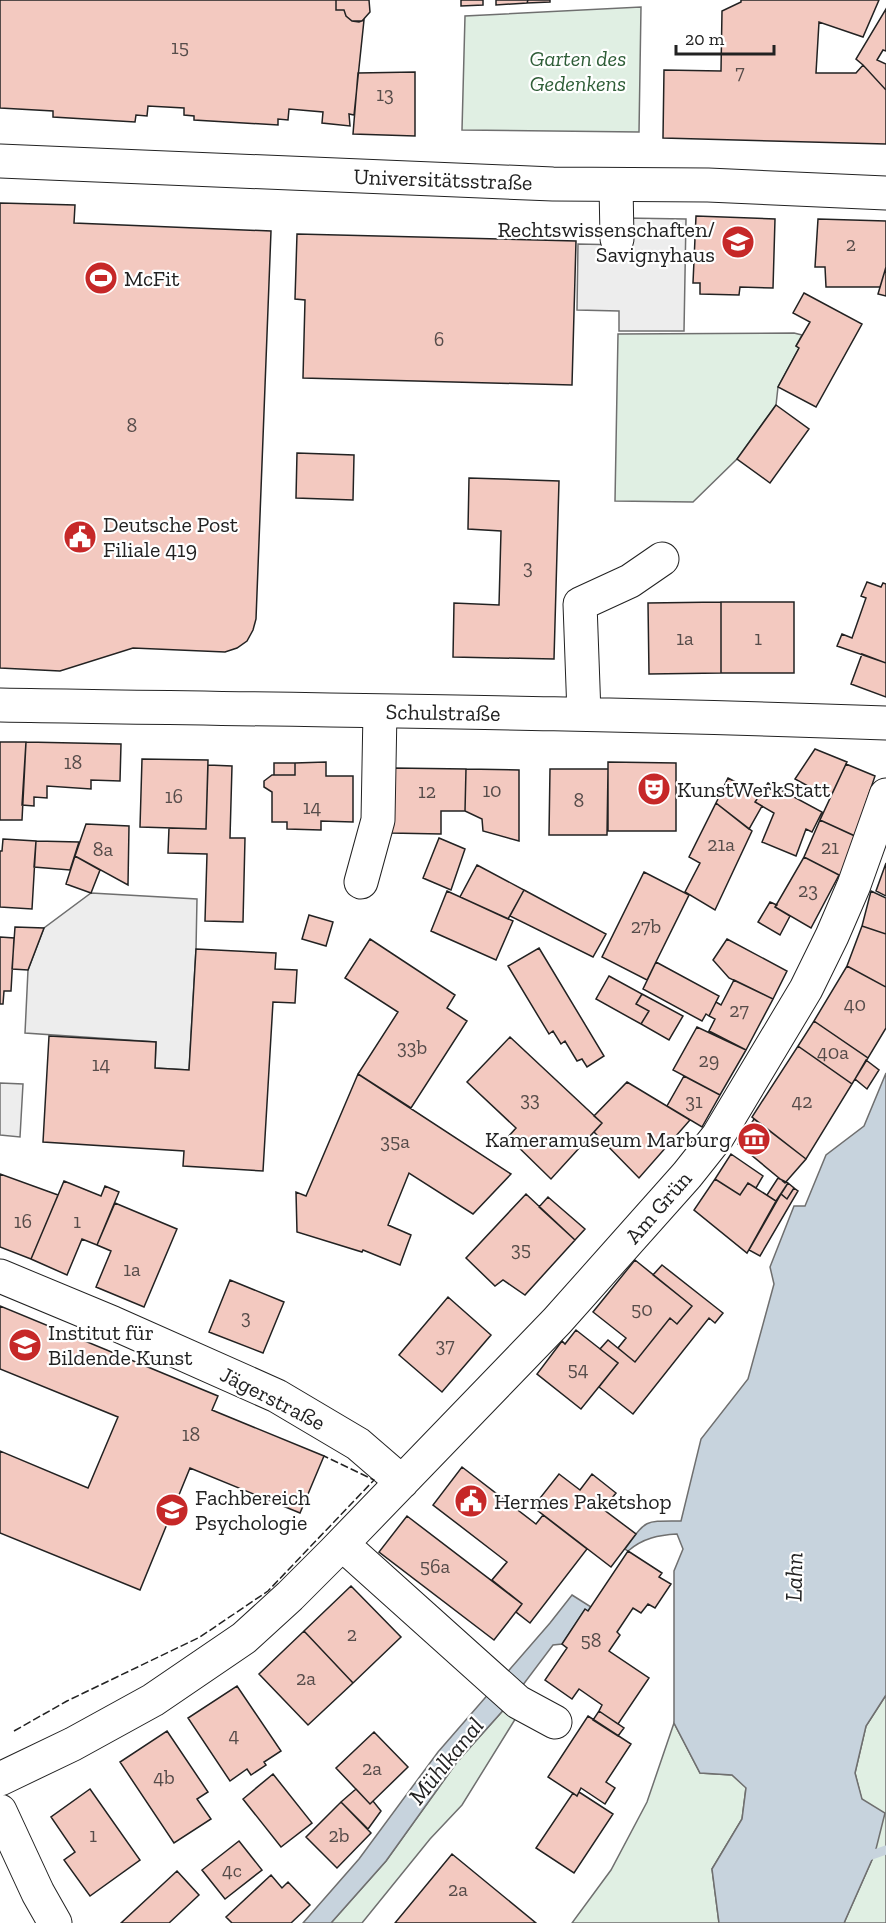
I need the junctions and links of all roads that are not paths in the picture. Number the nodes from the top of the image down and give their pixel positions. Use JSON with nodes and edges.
{"nodes":[{"id":1,"x":0,"y":161,"type":"edge"},
{"id":2,"x":616,"y":185,"type":"junction"},
{"id":3,"x":886,"y":193,"type":"edge"},
{"id":4,"x":616,"y":239,"type":"dead end"},
{"id":5,"x":662,"y":559,"type":"dead end"},
{"id":6,"x":0,"y":705,"type":"edge"},
{"id":7,"x":380,"y":711,"type":"junction"},
{"id":8,"x":584,"y":714,"type":"junction"},
{"id":9,"x":886,"y":723,"type":"edge"},
{"id":10,"x":886,"y":795,"type":"edge"},
{"id":11,"x":361,"y":882,"type":"dead end"},
{"id":12,"x":0,"y":1276,"type":"edge"},
{"id":13,"x":402,"y":1482,"type":"junction"},
{"id":14,"x":338,"y":1548,"type":"junction"},
{"id":15,"x":555,"y":1722,"type":"dead end"},
{"id":16,"x":0,"y":1779,"type":"edge"},
{"id":17,"x":0,"y":1811,"type":"edge"},
{"id":18,"x":55,"y":1923,"type":"edge"}],
"edges":[{"from":1,"to":2,"type":"street","name":"Universitätsstraße"},
{"from":2,"to":3,"type":"street","name":"Universitätsstraße"},
{"from":2,"to":4,"type":"street"},
{"from":5,"to":8,"type":"street"},
{"from":6,"to":7,"type":"street","name":"Schulstraße"},
{"from":7,"to":8,"type":"street","name":"Schulstraße"},
{"from":7,"to":11,"type":"street"},
{"from":8,"to":9,"type":"street","name":"Schulstraße"},
{"from":10,"to":13,"type":"street","name":"Am Grün"},
{"from":12,"to":13,"type":"street","name":"Jägerstraße"},
{"from":13,"to":14,"type":"street","name":"Am Grün"},
{"from":14,"to":15,"type":"street"},
{"from":14,"to":16,"type":"street","name":"Am Grün"},
{"from":17,"to":18,"type":"street"}]}
